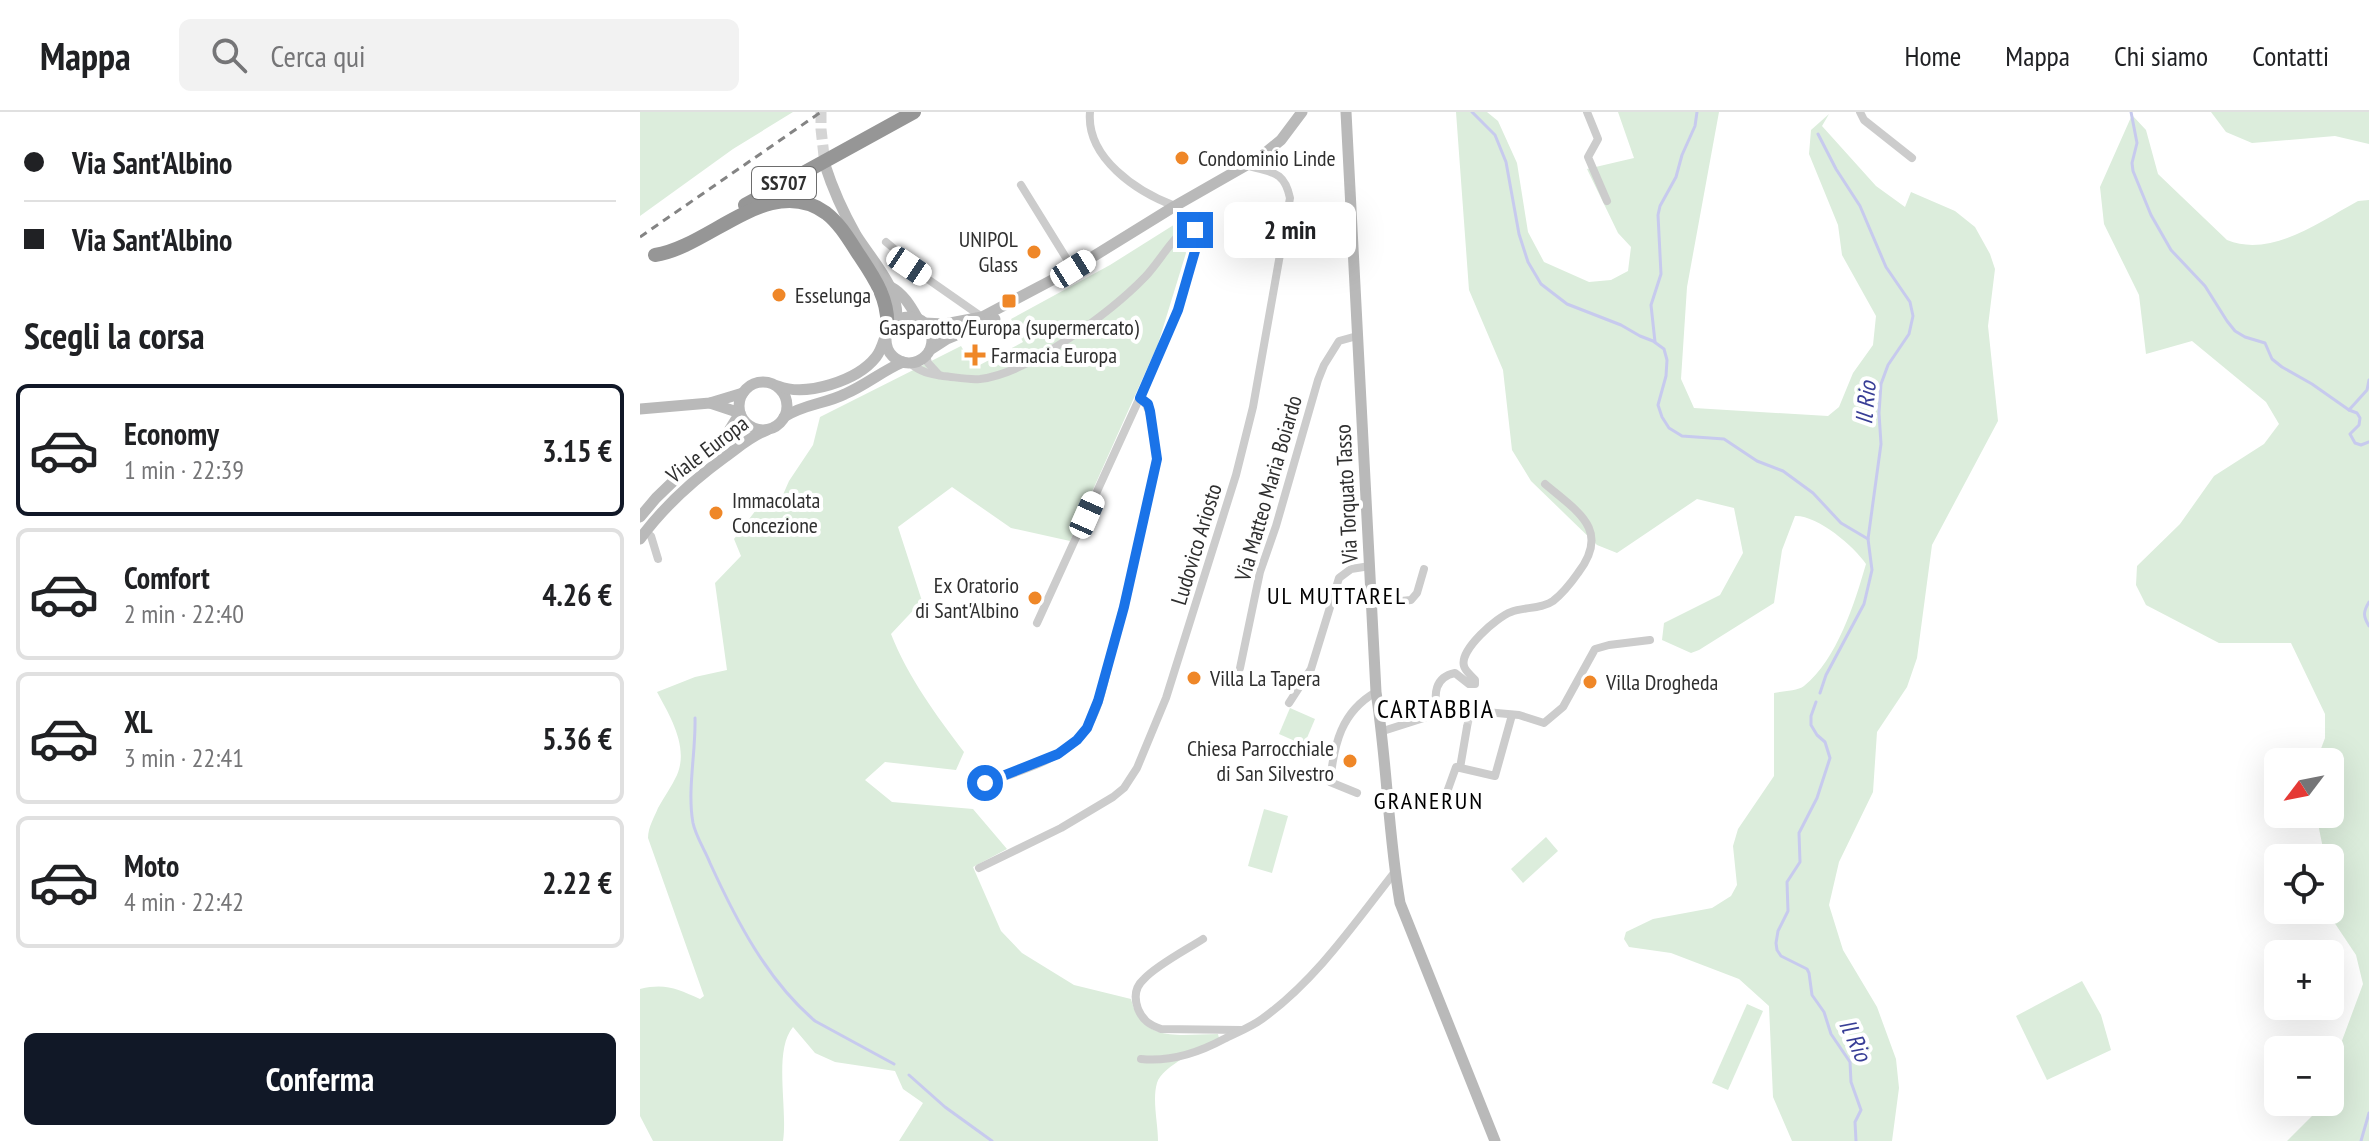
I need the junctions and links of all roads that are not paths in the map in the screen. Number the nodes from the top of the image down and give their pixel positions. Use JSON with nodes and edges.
{"nodes":[{"id":1,"x":914,"y":112,"type":"edge"},
{"id":2,"x":1090,"y":112,"type":"edge"},
{"id":3,"x":1302,"y":112,"type":"edge"},
{"id":4,"x":1346,"y":112,"type":"edge"},
{"id":5,"x":1587,"y":112,"type":"edge"},
{"id":6,"x":1860,"y":112,"type":"edge"},
{"id":7,"x":1912,"y":158,"type":"dead end"},
{"id":8,"x":825,"y":165,"type":"tunnel mouth"},
{"id":9,"x":1246,"y":165,"type":"junction"},
{"id":10,"x":1021,"y":185,"type":"dead end"},
{"id":11,"x":1607,"y":201,"type":"dead end"},
{"id":12,"x":1175,"y":206,"type":"junction"},
{"id":13,"x":886,"y":242,"type":"dead end"},
{"id":14,"x":655,"y":255,"type":"junction"},
{"id":15,"x":640,"y":263,"type":"edge"},
{"id":16,"x":1073,"y":269,"type":"junction"},
{"id":17,"x":891,"y":287,"type":"junction"},
{"id":18,"x":965,"y":304,"type":"junction"},
{"id":19,"x":982,"y":317,"type":"junction"},
{"id":20,"x":921,"y":321,"type":"junction"},
{"id":21,"x":966,"y":321,"type":"junction"},
{"id":22,"x":890,"y":328,"type":"junction"},
{"id":23,"x":1357,"y":336,"type":"junction"},
{"id":24,"x":928,"y":352,"type":"junction"},
{"id":25,"x":906,"y":362,"type":"junction"},
{"id":26,"x":939,"y":375,"type":"junction"},
{"id":27,"x":775,"y":385,"type":"junction"},
{"id":28,"x":743,"y":393,"type":"junction"},
{"id":29,"x":1140,"y":398,"type":"junction"},
{"id":30,"x":710,"y":403,"type":"junction"},
{"id":31,"x":640,"y":409,"type":"edge"},
{"id":32,"x":740,"y":413,"type":"junction"},
{"id":33,"x":784,"y":418,"type":"junction"},
{"id":34,"x":767,"y":430,"type":"junction"},
{"id":35,"x":1545,"y":484,"type":"dead end"},
{"id":36,"x":640,"y":517,"type":"edge"},
{"id":37,"x":642,"y":535,"type":"edge"},
{"id":38,"x":658,"y":559,"type":"dead end"},
{"id":39,"x":1370,"y":566,"type":"junction"},
{"id":40,"x":1424,"y":569,"type":"dead end"},
{"id":41,"x":1371,"y":604,"type":"junction"},
{"id":42,"x":1037,"y":623,"type":"dead end"},
{"id":43,"x":1650,"y":640,"type":"dead end"},
{"id":44,"x":1240,"y":668,"type":"dead end"},
{"id":45,"x":1376,"y":692,"type":"junction"},
{"id":46,"x":1289,"y":703,"type":"dead end"},
{"id":47,"x":1438,"y":712,"type":"junction"},
{"id":48,"x":1512,"y":715,"type":"junction"},
{"id":49,"x":1467,"y":727,"type":"tunnel mouth"},
{"id":50,"x":1383,"y":731,"type":"junction"},
{"id":51,"x":1460,"y":768,"type":"junction"},
{"id":52,"x":975,"y":786,"type":"dead end"},
{"id":53,"x":1357,"y":793,"type":"dead end"},
{"id":54,"x":1387,"y":801,"type":"junction"},
{"id":55,"x":979,"y":868,"type":"dead end"},
{"id":56,"x":1394,"y":873,"type":"junction"},
{"id":57,"x":1203,"y":939,"type":"dead end"},
{"id":58,"x":1242,"y":1030,"type":"junction"},
{"id":59,"x":1141,"y":1059,"type":"dead end"},
{"id":60,"x":1495,"y":1141,"type":"edge"}],
"edges":[{"from":1,"to":14,"type":"highway","number":"SS707"},
{"from":2,"to":12,"type":"street"},
{"from":3,"to":9,"type":"street"},
{"from":4,"to":23,"type":"street","name":"Via Torquato Tasso"},
{"from":5,"to":11,"type":"street"},
{"from":6,"to":7,"type":"street"},
{"from":8,"to":17,"type":"street"},
{"from":9,"to":12,"type":"street"},
{"from":9,"to":55,"type":"street","name":"Ludovico Ariosto"},
{"from":10,"to":16,"type":"street"},
{"from":12,"to":16,"type":"street"},
{"from":13,"to":18,"type":"street"},
{"from":14,"to":15,"type":"highway","number":"SS707"},
{"from":14,"to":22,"type":"highway"},
{"from":16,"to":19,"type":"street"},
{"from":16,"to":24,"type":"street"},
{"from":17,"to":20,"type":"street"},
{"from":17,"to":22,"type":"street"},
{"from":18,"to":19,"type":"street"},
{"from":18,"to":21,"type":"street"},
{"from":19,"to":21,"type":"street"},
{"from":20,"to":21,"type":"street"},
{"from":20,"to":22,"type":"street"},
{"from":20,"to":24,"type":"street"},
{"from":22,"to":25,"type":"street"},
{"from":22,"to":27,"type":"street"},
{"from":23,"to":39,"type":"street","name":"Via Torquato Tasso"},
{"from":23,"to":44,"type":"street","name":"Via Matteo Maria Boiardo"},
{"from":24,"to":25,"type":"street"},
{"from":24,"to":26,"type":"street"},
{"from":25,"to":26,"type":"street"},
{"from":25,"to":33,"type":"street"},
{"from":26,"to":29,"type":"street"},
{"from":27,"to":28,"type":"street"},
{"from":27,"to":33,"type":"street"},
{"from":28,"to":30,"type":"street"},
{"from":28,"to":32,"type":"street"},
{"from":29,"to":42,"type":"street"},
{"from":29,"to":52,"type":"street"},
{"from":30,"to":31,"type":"street"},
{"from":30,"to":32,"type":"street"},
{"from":32,"to":34,"type":"street"},
{"from":32,"to":36,"type":"street","name":"Viale Europa"},
{"from":33,"to":34,"type":"street"},
{"from":34,"to":37,"type":"street","name":"Viale Europa"},
{"from":35,"to":47,"type":"street"},
{"from":37,"to":38,"type":"street"},
{"from":39,"to":41,"type":"street","name":"Via Torquato Tasso"},
{"from":39,"to":46,"type":"street"},
{"from":40,"to":41,"type":"street"},
{"from":41,"to":45,"type":"street","name":"Via Torquato Tasso"},
{"from":43,"to":48,"type":"street"},
{"from":45,"to":50,"type":"street","name":"Via Torquato Tasso"},
{"from":45,"to":53,"type":"street"},
{"from":47,"to":48,"type":"street"},
{"from":47,"to":50,"type":"street"},
{"from":48,"to":51,"type":"street"},
{"from":49,"to":51,"type":"street"},
{"from":50,"to":54,"type":"street","name":"Via Torquato Tasso"},
{"from":51,"to":54,"type":"street"},
{"from":54,"to":56,"type":"street","name":"Via Torquato Tasso"},
{"from":56,"to":58,"type":"street"},
{"from":56,"to":60,"type":"street","name":"Via Torquato Tasso"},
{"from":57,"to":58,"type":"street"},
{"from":58,"to":59,"type":"street"}]}
